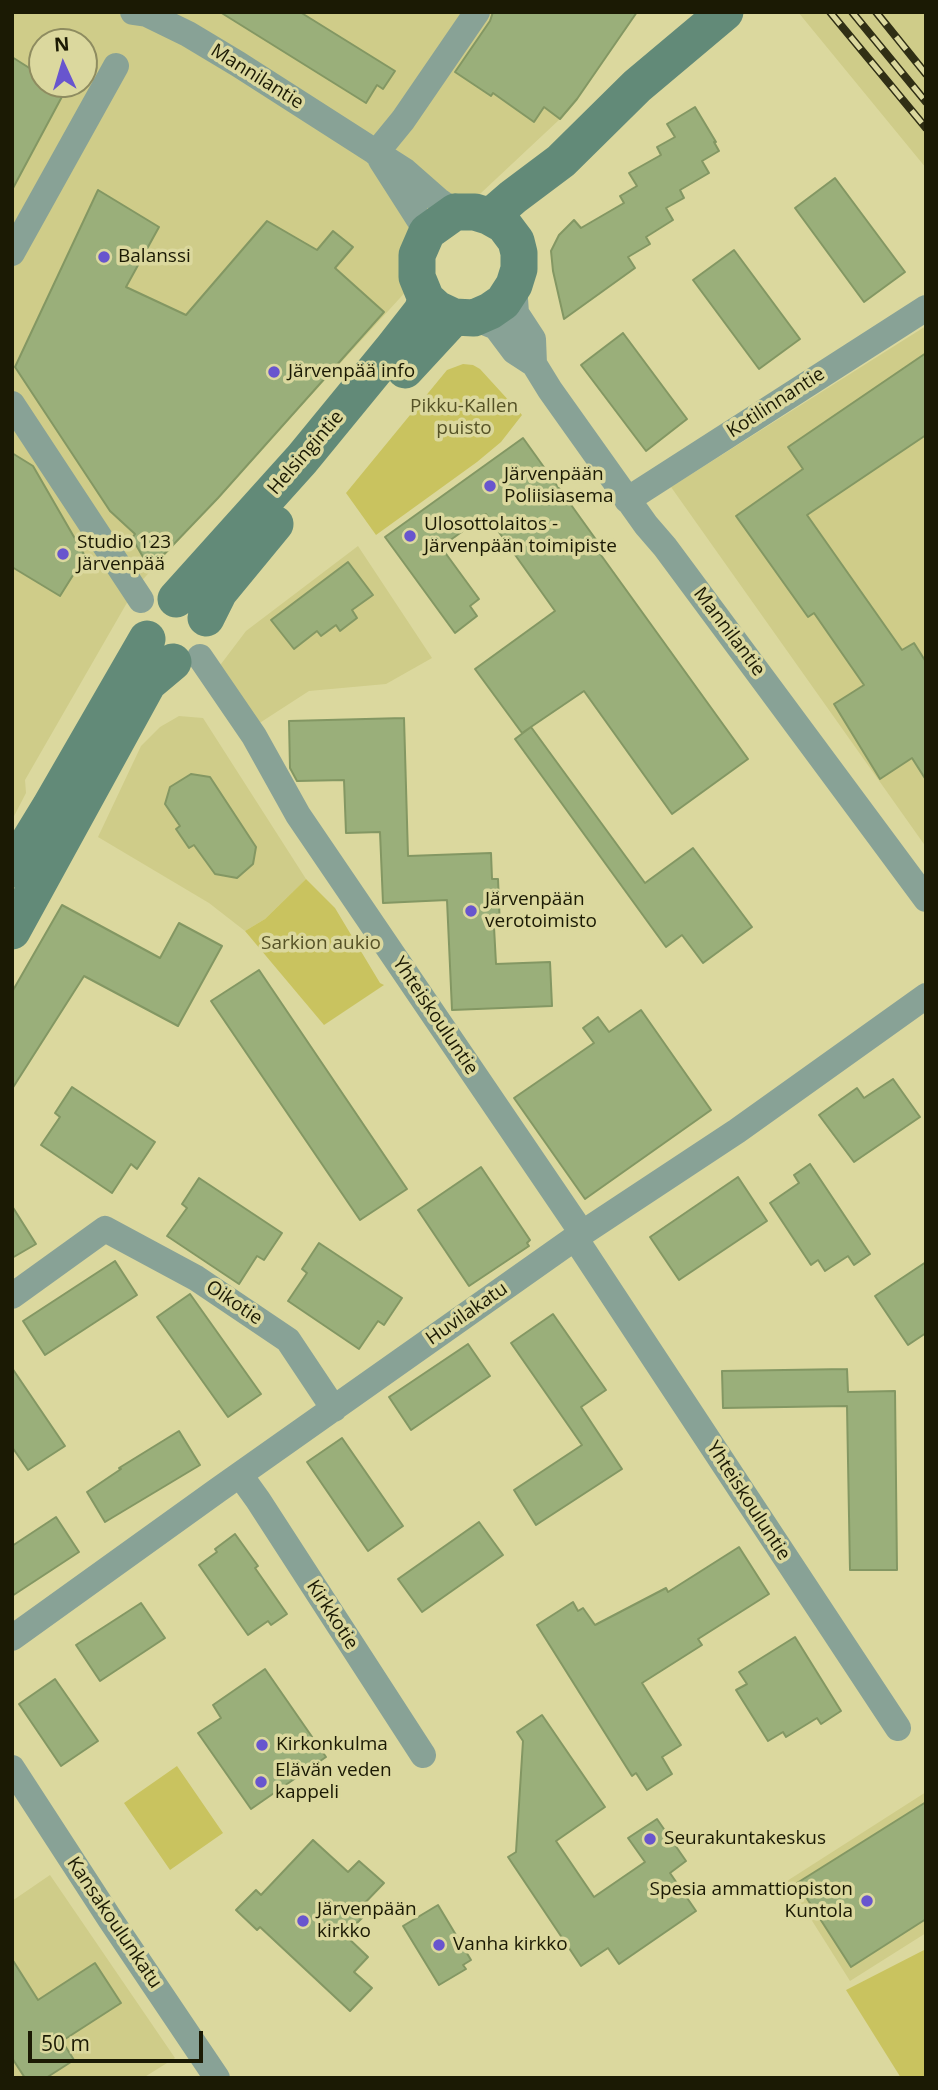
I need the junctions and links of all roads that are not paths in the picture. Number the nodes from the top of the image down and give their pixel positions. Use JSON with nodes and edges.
{"nodes":[{"id":1,"x":477,"y":12,"type":"edge"},
{"id":2,"x":725,"y":12,"type":"edge"},
{"id":3,"x":143,"y":13,"type":"edge"},
{"id":4,"x":667,"y":62,"type":"junction"},
{"id":5,"x":116,"y":66,"type":"dead end"},
{"id":6,"x":376,"y":153,"type":"junction"},
{"id":7,"x":457,"y":220,"type":"junction"},
{"id":8,"x":516,"y":241,"type":"junction"},
{"id":9,"x":12,"y":253,"type":"edge"},
{"id":10,"x":514,"y":285,"type":"junction"},
{"id":11,"x":926,"y":308,"type":"edge"},
{"id":12,"x":451,"y":311,"type":"junction"},
{"id":13,"x":534,"y":364,"type":"junction"},
{"id":14,"x":12,"y":404,"type":"edge"},
{"id":15,"x":627,"y":500,"type":"junction"},
{"id":16,"x":174,"y":606,"type":"junction"},
{"id":17,"x":173,"y":653,"type":"junction"},
{"id":18,"x":12,"y":869,"type":"edge"},
{"id":19,"x":926,"y":899,"type":"edge"},
{"id":20,"x":12,"y":931,"type":"edge"},
{"id":21,"x":926,"y":996,"type":"edge"},
{"id":22,"x":579,"y":1235,"type":"junction"},
{"id":23,"x":12,"y":1296,"type":"edge"},
{"id":24,"x":334,"y":1409,"type":"junction"},
{"id":25,"x":240,"y":1475,"type":"junction"},
{"id":26,"x":12,"y":1638,"type":"edge"},
{"id":27,"x":898,"y":1728,"type":"dead end"},
{"id":28,"x":423,"y":1755,"type":"dead end"},
{"id":29,"x":12,"y":1768,"type":"edge"},
{"id":30,"x":217,"y":2078,"type":"edge"}],
"edges":[{"from":1,"to":6,"type":"street"},
{"from":2,"to":4,"type":"main road"},
{"from":3,"to":6,"type":"street","name":"Mannilantie"},
{"from":4,"to":7,"type":"main road"},
{"from":4,"to":8,"type":"main road"},
{"from":5,"to":9,"type":"street"},
{"from":6,"to":7,"type":"street","name":"Mannilantie"},
{"from":7,"to":8,"type":"main road"},
{"from":7,"to":12,"type":"main road"},
{"from":8,"to":10,"type":"main road"},
{"from":10,"to":12,"type":"main road"},
{"from":10,"to":13,"type":"street","name":"Mannilantie"},
{"from":11,"to":15,"type":"street","name":"Kotilinnantie"},
{"from":12,"to":13,"type":"street","name":"Mannilantie"},
{"from":12,"to":16,"type":"main road","name":"Helsingintie"},
{"from":13,"to":15,"type":"street","name":"Mannilantie"},
{"from":14,"to":16,"type":"street"},
{"from":15,"to":19,"type":"street","name":"Mannilantie"},
{"from":16,"to":17,"type":"main road","name":"Helsingintie"},
{"from":16,"to":17,"type":"main road"},
{"from":17,"to":18,"type":"main road"},
{"from":17,"to":20,"type":"main road"},
{"from":17,"to":22,"type":"street","name":"Yhteiskouluntie"},
{"from":21,"to":22,"type":"street","name":"Huvilakatu"},
{"from":22,"to":24,"type":"street","name":"Huvilakatu"},
{"from":22,"to":27,"type":"street","name":"Yhteiskouluntie"},
{"from":23,"to":24,"type":"street","name":"Oikotie"},
{"from":24,"to":25,"type":"street","name":"Huvilakatu"},
{"from":25,"to":26,"type":"street","name":"Huvilakatu"},
{"from":25,"to":28,"type":"street","name":"Kirkkotie"},
{"from":29,"to":30,"type":"street","name":"Kansakoulunkatu"}]}
